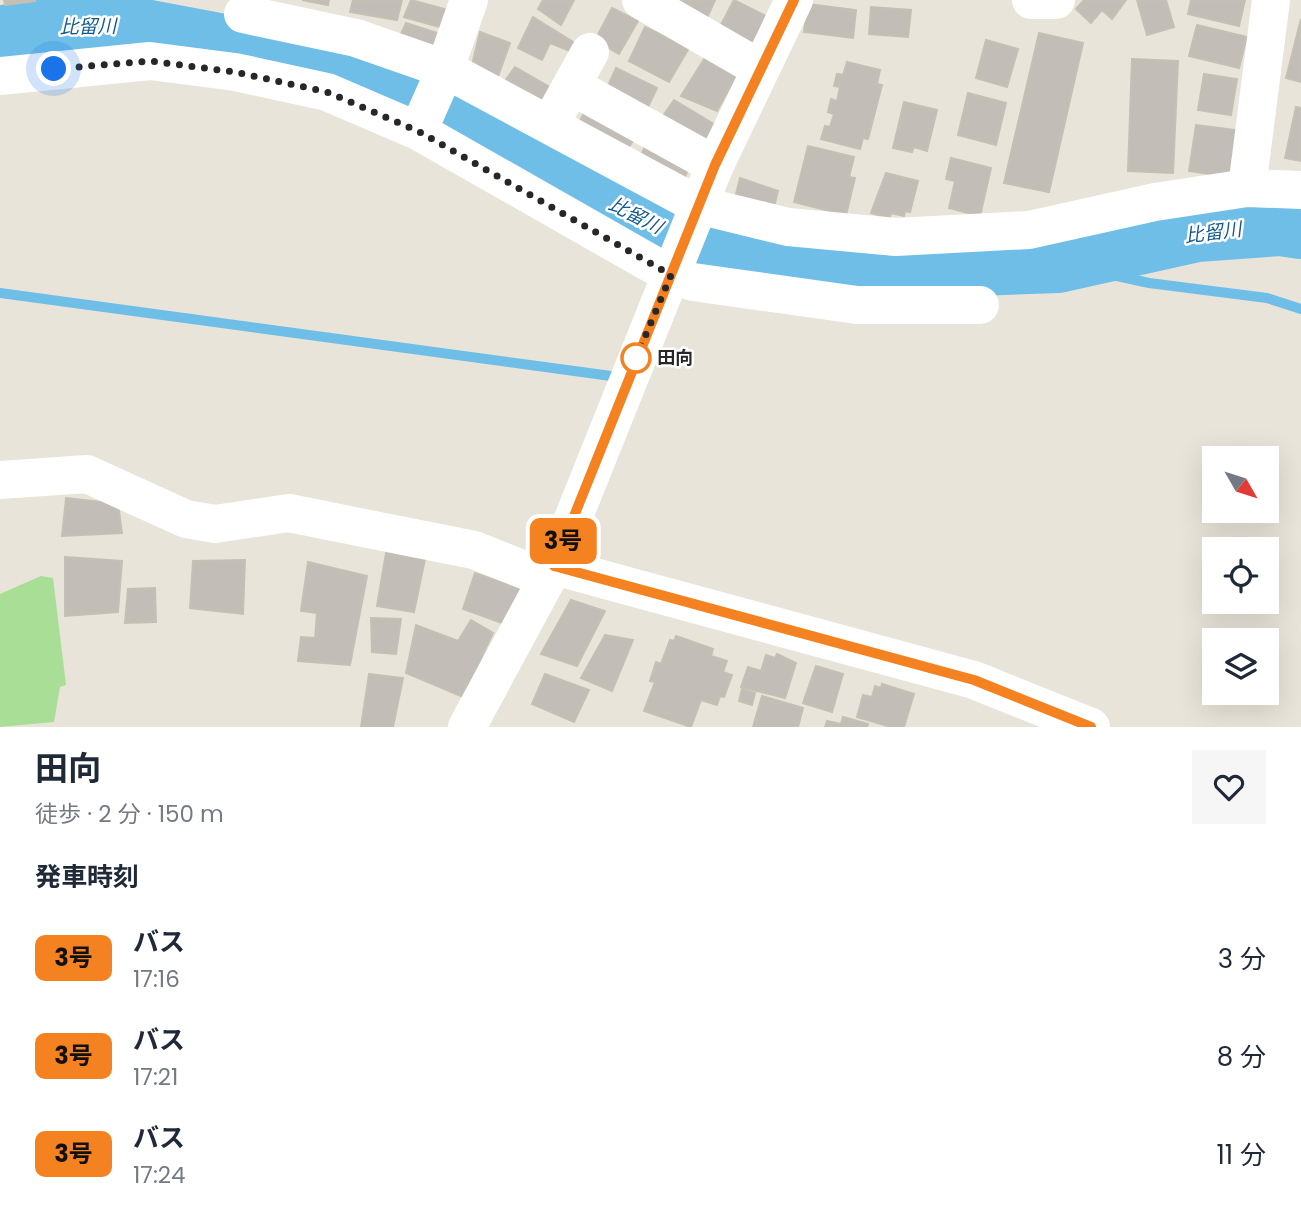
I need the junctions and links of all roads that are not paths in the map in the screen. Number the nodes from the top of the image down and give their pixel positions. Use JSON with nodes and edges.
{"nodes":[{"id":1,"x":470,"y":0,"type":"edge"},
{"id":2,"x":794,"y":0,"type":"edge"},
{"id":3,"x":1031,"y":0,"type":"edge"},
{"id":4,"x":1056,"y":0,"type":"edge"},
{"id":5,"x":1271,"y":0,"type":"edge"},
{"id":6,"x":644,"y":1,"type":"edge"},
{"id":7,"x":243,"y":14,"type":"dead end"},
{"id":8,"x":590,"y":52,"type":"dead end"},
{"id":9,"x":759,"y":68,"type":"junction"},
{"id":10,"x":444,"y":73,"type":"junction"},
{"id":11,"x":0,"y":76,"type":"edge"},
{"id":12,"x":572,"y":86,"type":"junction"},
{"id":13,"x":420,"y":126,"type":"junction"},
{"id":14,"x":549,"y":126,"type":"junction"},
{"id":15,"x":715,"y":165,"type":"junction"},
{"id":16,"x":1247,"y":188,"type":"junction"},
{"id":17,"x":1301,"y":190,"type":"edge"},
{"id":18,"x":696,"y":211,"type":"junction"},
{"id":19,"x":673,"y":269,"type":"junction"},
{"id":20,"x":980,"y":305,"type":"dead end"},
{"id":21,"x":0,"y":480,"type":"edge"},
{"id":22,"x":550,"y":573,"type":"junction"},
{"id":23,"x":467,"y":727,"type":"edge"},
{"id":24,"x":1091,"y":727,"type":"edge"}],
"edges":[{"from":1,"to":10,"type":"street"},
{"from":2,"to":9,"type":"street"},
{"from":3,"to":4,"type":"street"},
{"from":5,"to":16,"type":"street"},
{"from":6,"to":9,"type":"street"},
{"from":7,"to":10,"type":"street"},
{"from":8,"to":12,"type":"street"},
{"from":9,"to":15,"type":"street"},
{"from":10,"to":13,"type":"street"},
{"from":10,"to":14,"type":"street"},
{"from":11,"to":13,"type":"street"},
{"from":12,"to":14,"type":"street"},
{"from":12,"to":15,"type":"street"},
{"from":13,"to":19,"type":"street"},
{"from":14,"to":18,"type":"street"},
{"from":15,"to":18,"type":"street"},
{"from":16,"to":17,"type":"street"},
{"from":16,"to":18,"type":"street"},
{"from":18,"to":19,"type":"street"},
{"from":19,"to":20,"type":"street"},
{"from":19,"to":22,"type":"street"},
{"from":21,"to":22,"type":"street"},
{"from":22,"to":23,"type":"street"},
{"from":22,"to":24,"type":"street"}]}
